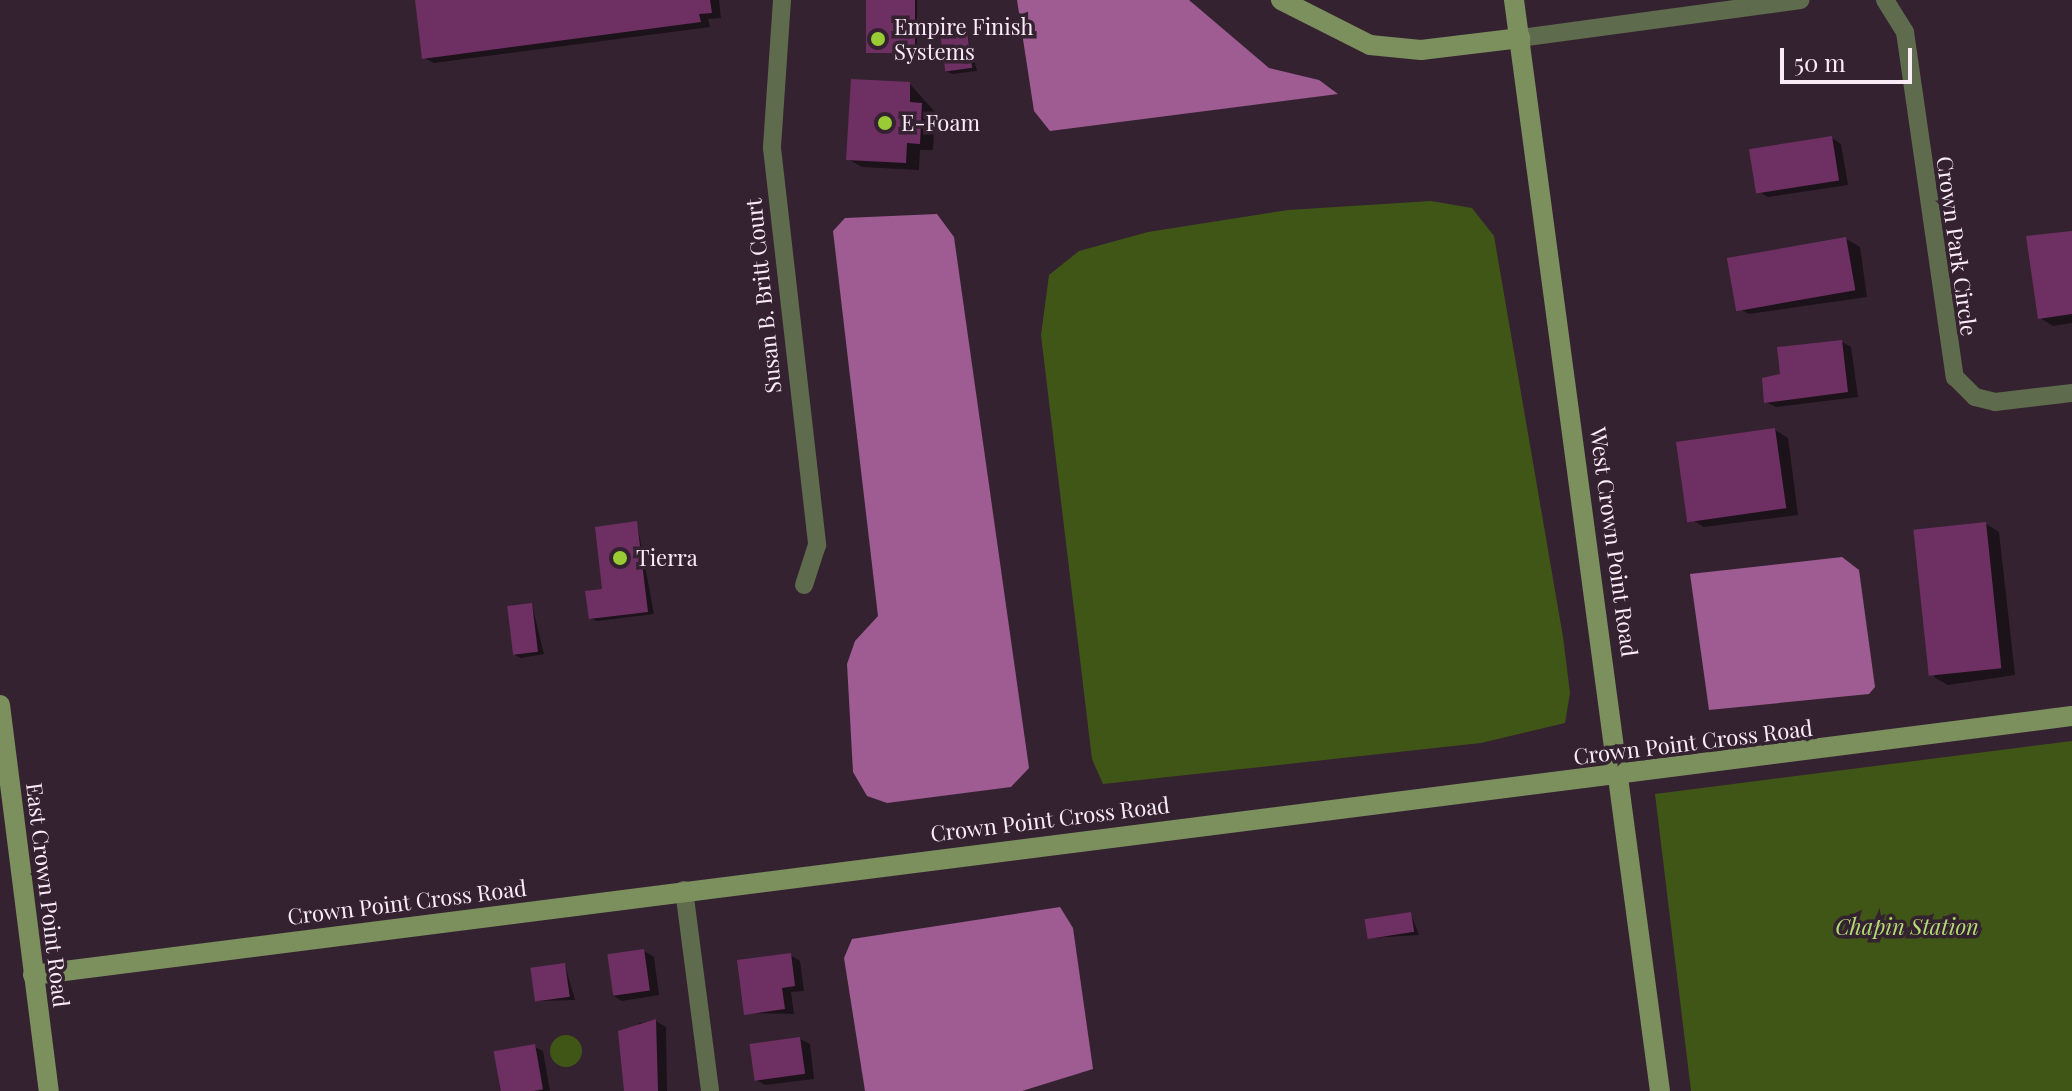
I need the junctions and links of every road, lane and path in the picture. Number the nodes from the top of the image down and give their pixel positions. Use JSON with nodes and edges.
{"nodes":[{"id":1,"x":782,"y":0,"type":"edge"},
{"id":2,"x":1281,"y":0,"type":"edge"},
{"id":3,"x":1514,"y":0,"type":"edge"},
{"id":4,"x":1800,"y":0,"type":"edge"},
{"id":5,"x":1885,"y":0,"type":"edge"},
{"id":6,"x":1520,"y":38,"type":"junction"},
{"id":7,"x":2072,"y":393,"type":"edge"},
{"id":8,"x":804,"y":585,"type":"dead end"},
{"id":9,"x":0,"y":705,"type":"edge"},
{"id":10,"x":2072,"y":716,"type":"edge"},
{"id":11,"x":1623,"y":776,"type":"junction"},
{"id":12,"x":684,"y":890,"type":"junction"},
{"id":13,"x":33,"y":975,"type":"junction"},
{"id":14,"x":49,"y":1091,"type":"edge"},
{"id":15,"x":710,"y":1091,"type":"edge"},
{"id":16,"x":1660,"y":1091,"type":"edge"}],
"edges":[{"from":1,"to":8,"type":"street","name":"Susan B. Britt Court"},
{"from":2,"to":6,"type":"street"},
{"from":3,"to":6,"type":"street","name":"West Crown Point Road"},
{"from":4,"to":6,"type":"street"},
{"from":5,"to":7,"type":"street","name":"Crown Park Circle"},
{"from":6,"to":11,"type":"street","name":"West Crown Point Road"},
{"from":9,"to":13,"type":"street","name":"East Crown Point Road"},
{"from":10,"to":11,"type":"street","name":"Crown Point Cross Road"},
{"from":11,"to":12,"type":"street","name":"Crown Point Cross Road"},
{"from":11,"to":16,"type":"street","name":"West Crown Point Road"},
{"from":12,"to":13,"type":"street","name":"Crown Point Cross Road"},
{"from":12,"to":15,"type":"street"},
{"from":13,"to":14,"type":"street","name":"East Crown Point Road"}]}
